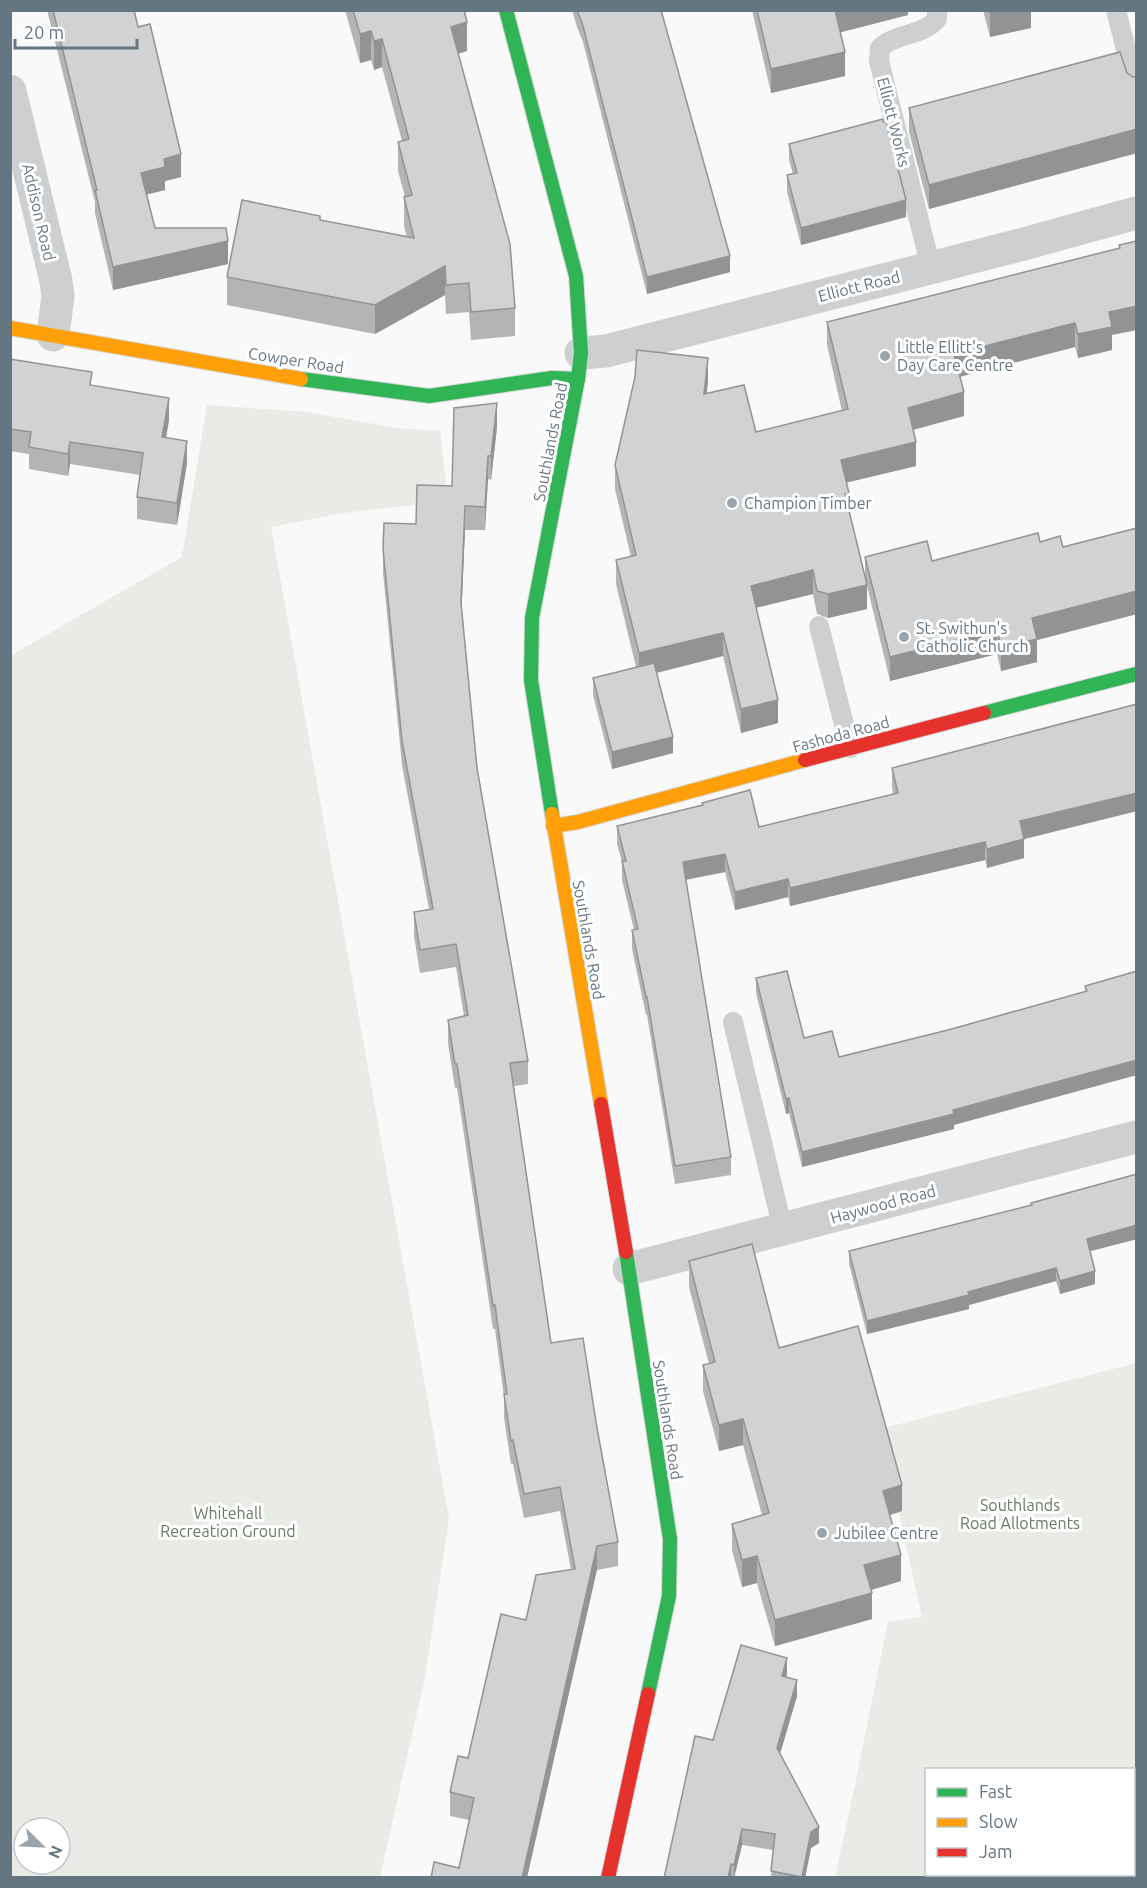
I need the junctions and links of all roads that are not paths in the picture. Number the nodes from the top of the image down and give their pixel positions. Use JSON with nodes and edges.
{"nodes":[{"id":1,"x":506,"y":10,"type":"edge"},
{"id":2,"x":937,"y":10,"type":"edge"},
{"id":3,"x":1116,"y":10,"type":"edge"},
{"id":4,"x":1137,"y":89,"type":"edge"},
{"id":5,"x":10,"y":91,"type":"edge"},
{"id":6,"x":1137,"y":213,"type":"edge"},
{"id":7,"x":931,"y":268,"type":"junction"},
{"id":8,"x":10,"y":328,"type":"edge"},
{"id":9,"x":53,"y":334,"type":"junction"},
{"id":10,"x":580,"y":366,"type":"junction"},
{"id":11,"x":819,"y":626,"type":"dead end"},
{"id":12,"x":1137,"y":675,"type":"edge"},
{"id":13,"x":850,"y":748,"type":"junction"},
{"id":14,"x":554,"y":826,"type":"junction"},
{"id":15,"x":733,"y":1022,"type":"dead end"},
{"id":16,"x":1137,"y":1137,"type":"edge"},
{"id":17,"x":783,"y":1230,"type":"junction"},
{"id":18,"x":628,"y":1269,"type":"junction"},
{"id":19,"x":608,"y":1878,"type":"edge"}],
"edges":[{"from":1,"to":10,"type":"street","name":"Southlands Road"},
{"from":2,"to":7,"type":"lane","name":"Elliott Works"},
{"from":3,"to":4,"type":"lane"},
{"from":5,"to":9,"type":"street","name":"Addison Road"},
{"from":6,"to":7,"type":"street","name":"Elliott Road"},
{"from":7,"to":10,"type":"street","name":"Elliott Road"},
{"from":8,"to":9,"type":"street","name":"Cowper Road"},
{"from":9,"to":10,"type":"street","name":"Cowper Road"},
{"from":10,"to":14,"type":"street","name":"Southlands Road"},
{"from":11,"to":13,"type":"lane"},
{"from":12,"to":13,"type":"street","name":"Fashoda Road"},
{"from":13,"to":14,"type":"street","name":"Fashoda Road"},
{"from":14,"to":18,"type":"street","name":"Southlands Road"},
{"from":15,"to":17,"type":"lane"},
{"from":16,"to":17,"type":"street","name":"Haywood Road"},
{"from":17,"to":18,"type":"street","name":"Haywood Road"},
{"from":18,"to":19,"type":"street","name":"Southlands Road"}]}
